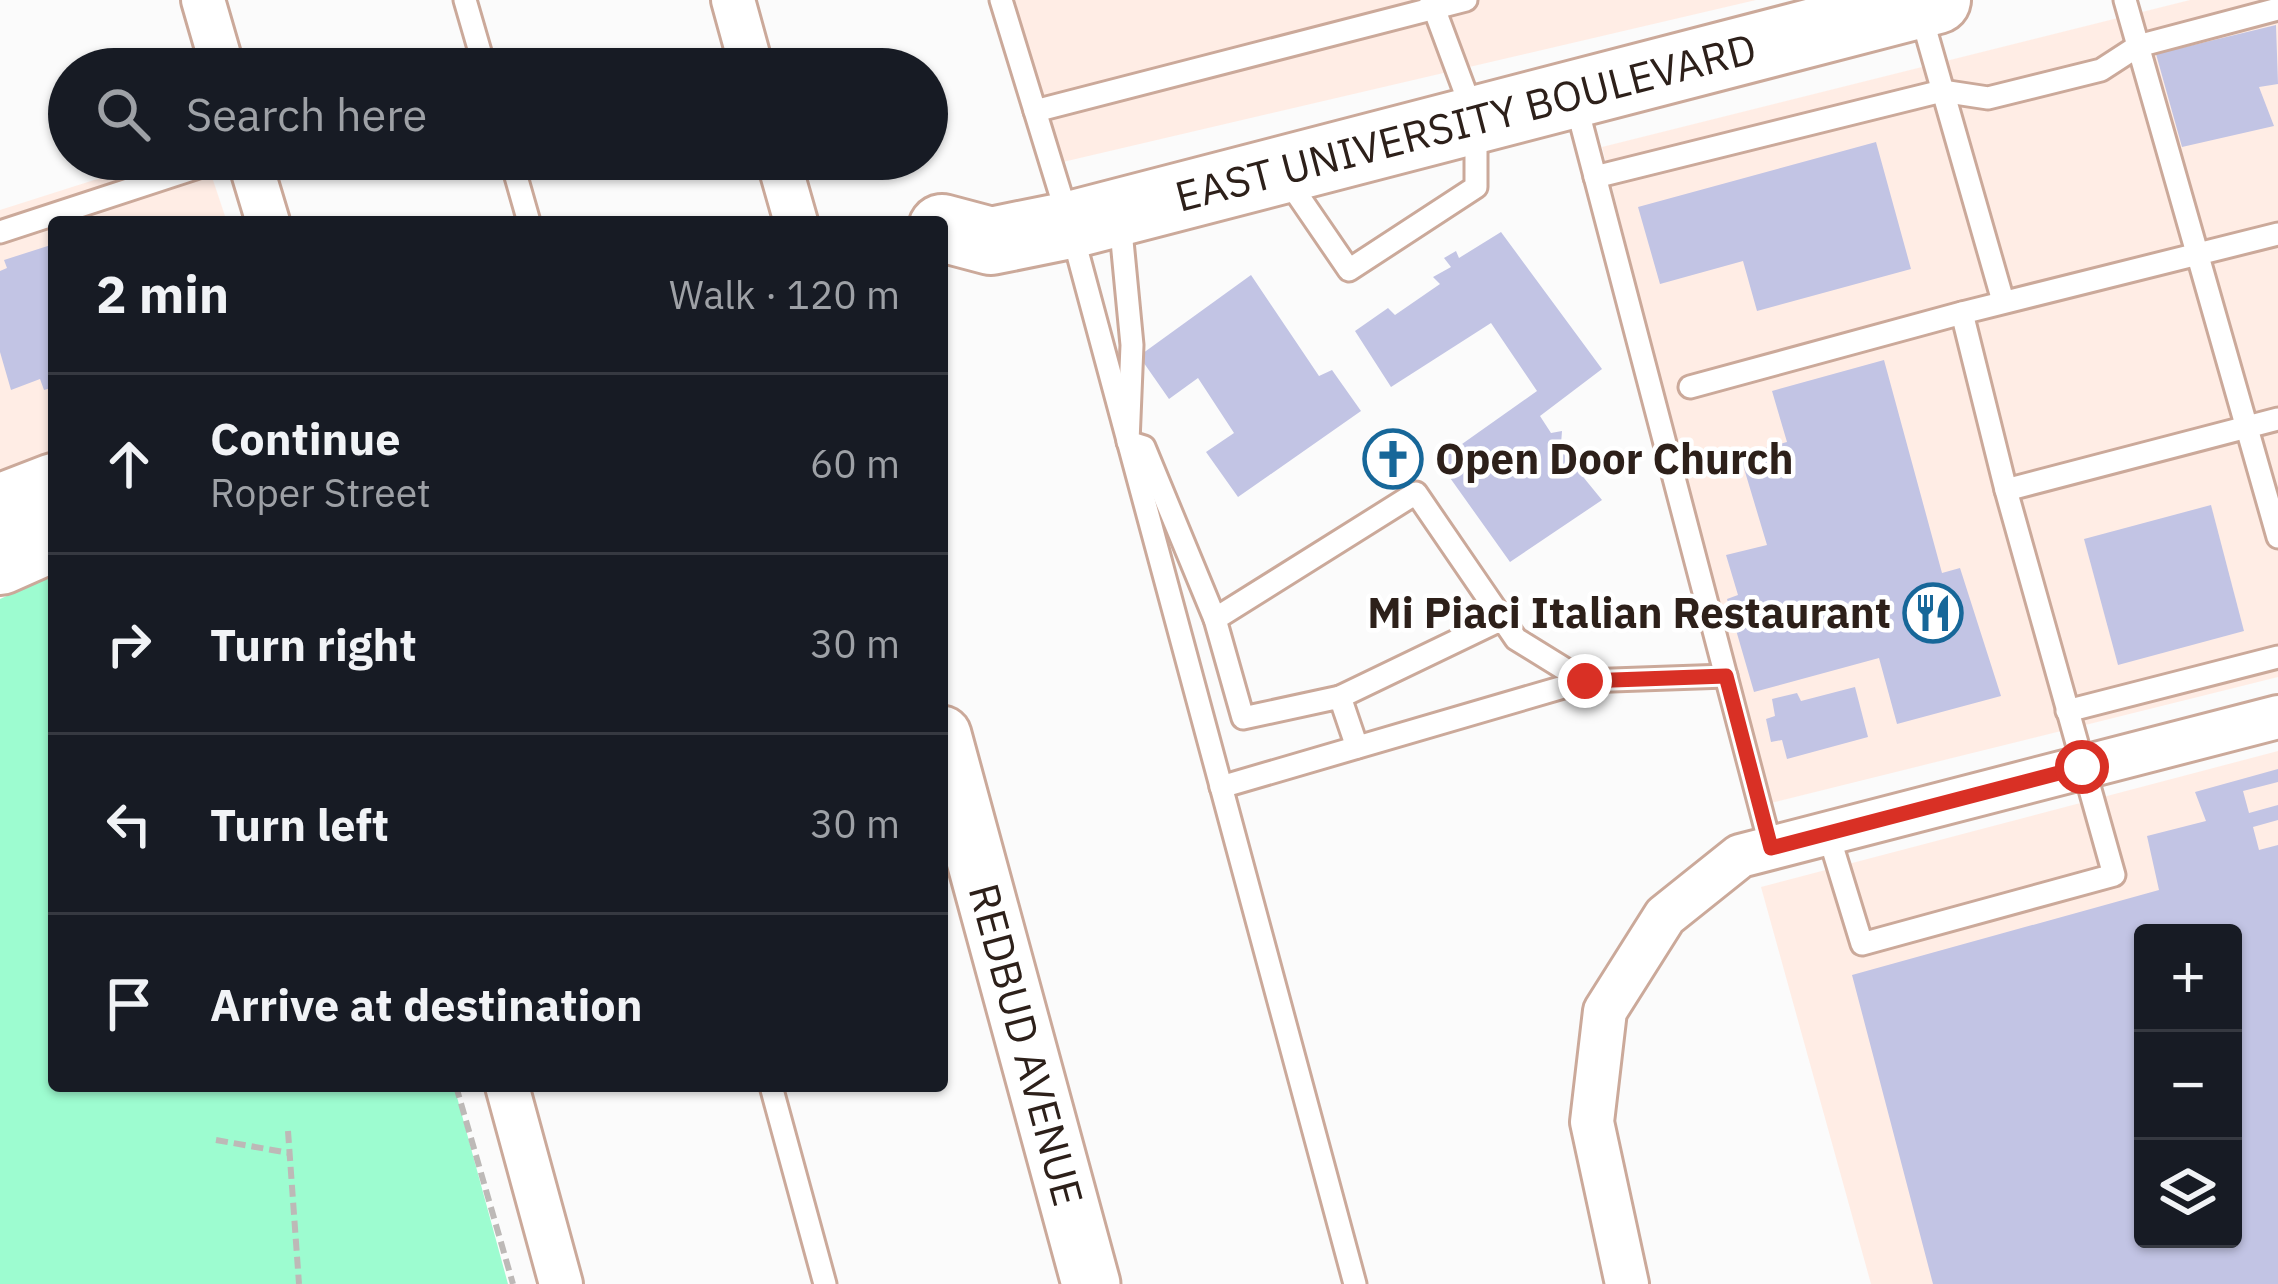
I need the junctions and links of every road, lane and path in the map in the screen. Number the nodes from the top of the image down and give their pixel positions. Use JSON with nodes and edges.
{"nodes":[{"id":1,"x":203,"y":0,"type":"edge"},
{"id":2,"x":465,"y":0,"type":"edge"},
{"id":3,"x":733,"y":0,"type":"edge"},
{"id":4,"x":1000,"y":0,"type":"edge"},
{"id":5,"x":1466,"y":0,"type":"edge"},
{"id":6,"x":2126,"y":0,"type":"edge"},
{"id":7,"x":1927,"y":2,"type":"edge"},
{"id":8,"x":1433,"y":6,"type":"edge"},
{"id":9,"x":2278,"y":9,"type":"edge"},
{"id":10,"x":2138,"y":46,"type":"junction"},
{"id":11,"x":217,"y":48,"type":"edge"},
{"id":12,"x":479,"y":48,"type":"edge"},
{"id":13,"x":746,"y":48,"type":"edge"},
{"id":14,"x":1942,"y":91,"type":"junction"},
{"id":15,"x":1574,"y":94,"type":"junction"},
{"id":16,"x":1035,"y":112,"type":"junction"},
{"id":17,"x":1476,"y":121,"type":"junction"},
{"id":18,"x":1281,"y":171,"type":"junction"},
{"id":19,"x":1595,"y":177,"type":"junction"},
{"id":20,"x":160,"y":180,"type":"edge"},
{"id":21,"x":255,"y":180,"type":"edge"},
{"id":22,"x":517,"y":180,"type":"edge"},
{"id":23,"x":784,"y":180,"type":"edge"},
{"id":24,"x":48,"y":216,"type":"edge"},
{"id":25,"x":49,"y":216,"type":"edge"},
{"id":26,"x":266,"y":216,"type":"edge"},
{"id":27,"x":527,"y":216,"type":"edge"},
{"id":28,"x":794,"y":216,"type":"edge"},
{"id":29,"x":1094,"y":219,"type":"junction"},
{"id":30,"x":0,"y":232,"type":"edge"},
{"id":31,"x":2278,"y":233,"type":"edge"},
{"id":32,"x":958,"y":249,"type":"edge"},
{"id":33,"x":2195,"y":254,"type":"junction"},
{"id":34,"x":2003,"y":301,"type":"junction"},
{"id":35,"x":1961,"y":313,"type":"junction"},
{"id":36,"x":1690,"y":387,"type":"dead end"},
{"id":37,"x":2278,"y":419,"type":"edge"},
{"id":38,"x":2247,"y":427,"type":"junction"},
{"id":39,"x":1128,"y":442,"type":"junction"},
{"id":40,"x":48,"y":490,"type":"edge"},
{"id":41,"x":2006,"y":490,"type":"junction"},
{"id":42,"x":0,"y":508,"type":"edge"},
{"id":43,"x":2278,"y":537,"type":"edge"},
{"id":44,"x":48,"y":540,"type":"edge"},
{"id":45,"x":0,"y":561,"type":"edge"},
{"id":46,"x":1215,"y":619,"type":"junction"},
{"id":47,"x":1502,"y":620,"type":"junction"},
{"id":48,"x":2278,"y":657,"type":"edge"},
{"id":49,"x":1726,"y":676,"type":"junction"},
{"id":50,"x":1585,"y":681,"type":"junction"},
{"id":51,"x":1340,"y":697,"type":"junction"},
{"id":52,"x":2067,"y":711,"type":"junction"},
{"id":53,"x":2278,"y":717,"type":"edge"},
{"id":54,"x":1357,"y":747,"type":"junction"},
{"id":55,"x":948,"y":757,"type":"edge"},
{"id":56,"x":2082,"y":767,"type":"junction"},
{"id":57,"x":1221,"y":787,"type":"junction"},
{"id":58,"x":1828,"y":833,"type":"junction"},
{"id":59,"x":1771,"y":848,"type":"junction"},
{"id":60,"x":458,"y":1092,"type":"edge"},
{"id":61,"x":509,"y":1092,"type":"edge"},
{"id":62,"x":773,"y":1092,"type":"edge"},
{"id":63,"x":288,"y":1131,"type":"dead end"},
{"id":64,"x":216,"y":1140,"type":"dead end"},
{"id":65,"x":290,"y":1153,"type":"junction"},
{"id":66,"x":299,"y":1284,"type":"edge"},
{"id":67,"x":513,"y":1284,"type":"edge"},
{"id":68,"x":561,"y":1284,"type":"edge"},
{"id":69,"x":825,"y":1284,"type":"edge"},
{"id":70,"x":1091,"y":1284,"type":"edge"},
{"id":71,"x":1355,"y":1284,"type":"edge"},
{"id":72,"x":1627,"y":1284,"type":"edge"}],
"edges":[{"from":1,"to":11,"type":"street"},
{"from":2,"to":12,"type":"lane"},
{"from":3,"to":13,"type":"street"},
{"from":4,"to":16,"type":"lane"},
{"from":5,"to":8,"type":"lane"},
{"from":6,"to":10,"type":"lane"},
{"from":7,"to":14,"type":"lane"},
{"from":7,"to":15,"type":"main road","name":"EAST UNIVERSITY BOULEVARD"},
{"from":8,"to":16,"type":"lane"},
{"from":8,"to":17,"type":"lane"},
{"from":9,"to":10,"type":"lane"},
{"from":10,"to":14,"type":"lane"},
{"from":10,"to":33,"type":"lane"},
{"from":14,"to":19,"type":"lane"},
{"from":14,"to":34,"type":"lane"},
{"from":15,"to":17,"type":"main road","name":"EAST UNIVERSITY BOULEVARD"},
{"from":15,"to":19,"type":"lane"},
{"from":16,"to":29,"type":"lane"},
{"from":17,"to":18,"type":"main road","name":"EAST UNIVERSITY BOULEVARD"},
{"from":17,"to":18,"type":"lane"},
{"from":18,"to":29,"type":"main road","name":"EAST UNIVERSITY BOULEVARD"},
{"from":19,"to":49,"type":"lane"},
{"from":20,"to":25,"type":"lane"},
{"from":21,"to":26,"type":"street"},
{"from":22,"to":27,"type":"lane"},
{"from":23,"to":28,"type":"street"},
{"from":24,"to":30,"type":"lane"},
{"from":29,"to":32,"type":"main road","name":"EAST UNIVERSITY BOULEVARD"},
{"from":29,"to":39,"type":"lane"},
{"from":29,"to":39,"type":"lane"},
{"from":31,"to":33,"type":"lane"},
{"from":33,"to":34,"type":"lane"},
{"from":33,"to":38,"type":"lane"},
{"from":34,"to":35,"type":"lane"},
{"from":35,"to":36,"type":"lane"},
{"from":35,"to":41,"type":"lane"},
{"from":37,"to":38,"type":"lane"},
{"from":38,"to":41,"type":"lane"},
{"from":38,"to":43,"type":"lane"},
{"from":39,"to":46,"type":"lane"},
{"from":39,"to":57,"type":"lane"},
{"from":40,"to":42,"type":"main road"},
{"from":41,"to":52,"type":"lane"},
{"from":44,"to":45,"type":"main road"},
{"from":46,"to":47,"type":"lane"},
{"from":46,"to":51,"type":"lane"},
{"from":47,"to":50,"type":"lane"},
{"from":47,"to":51,"type":"lane"},
{"from":48,"to":52,"type":"lane"},
{"from":49,"to":50,"type":"lane"},
{"from":49,"to":59,"type":"lane"},
{"from":50,"to":54,"type":"lane"},
{"from":51,"to":54,"type":"lane"},
{"from":52,"to":56,"type":"lane"},
{"from":53,"to":56,"type":"street"},
{"from":54,"to":57,"type":"lane"},
{"from":55,"to":70,"type":"street","name":"REDBUD AVENUE"},
{"from":56,"to":58,"type":"street"},
{"from":56,"to":58,"type":"lane"},
{"from":57,"to":71,"type":"lane"},
{"from":58,"to":59,"type":"street"},
{"from":59,"to":72,"type":"street"},
{"from":60,"to":67,"type":"path"},
{"from":61,"to":68,"type":"street"},
{"from":62,"to":69,"type":"lane"},
{"from":63,"to":65,"type":"path"},
{"from":64,"to":65,"type":"path"},
{"from":65,"to":66,"type":"path"}]}
